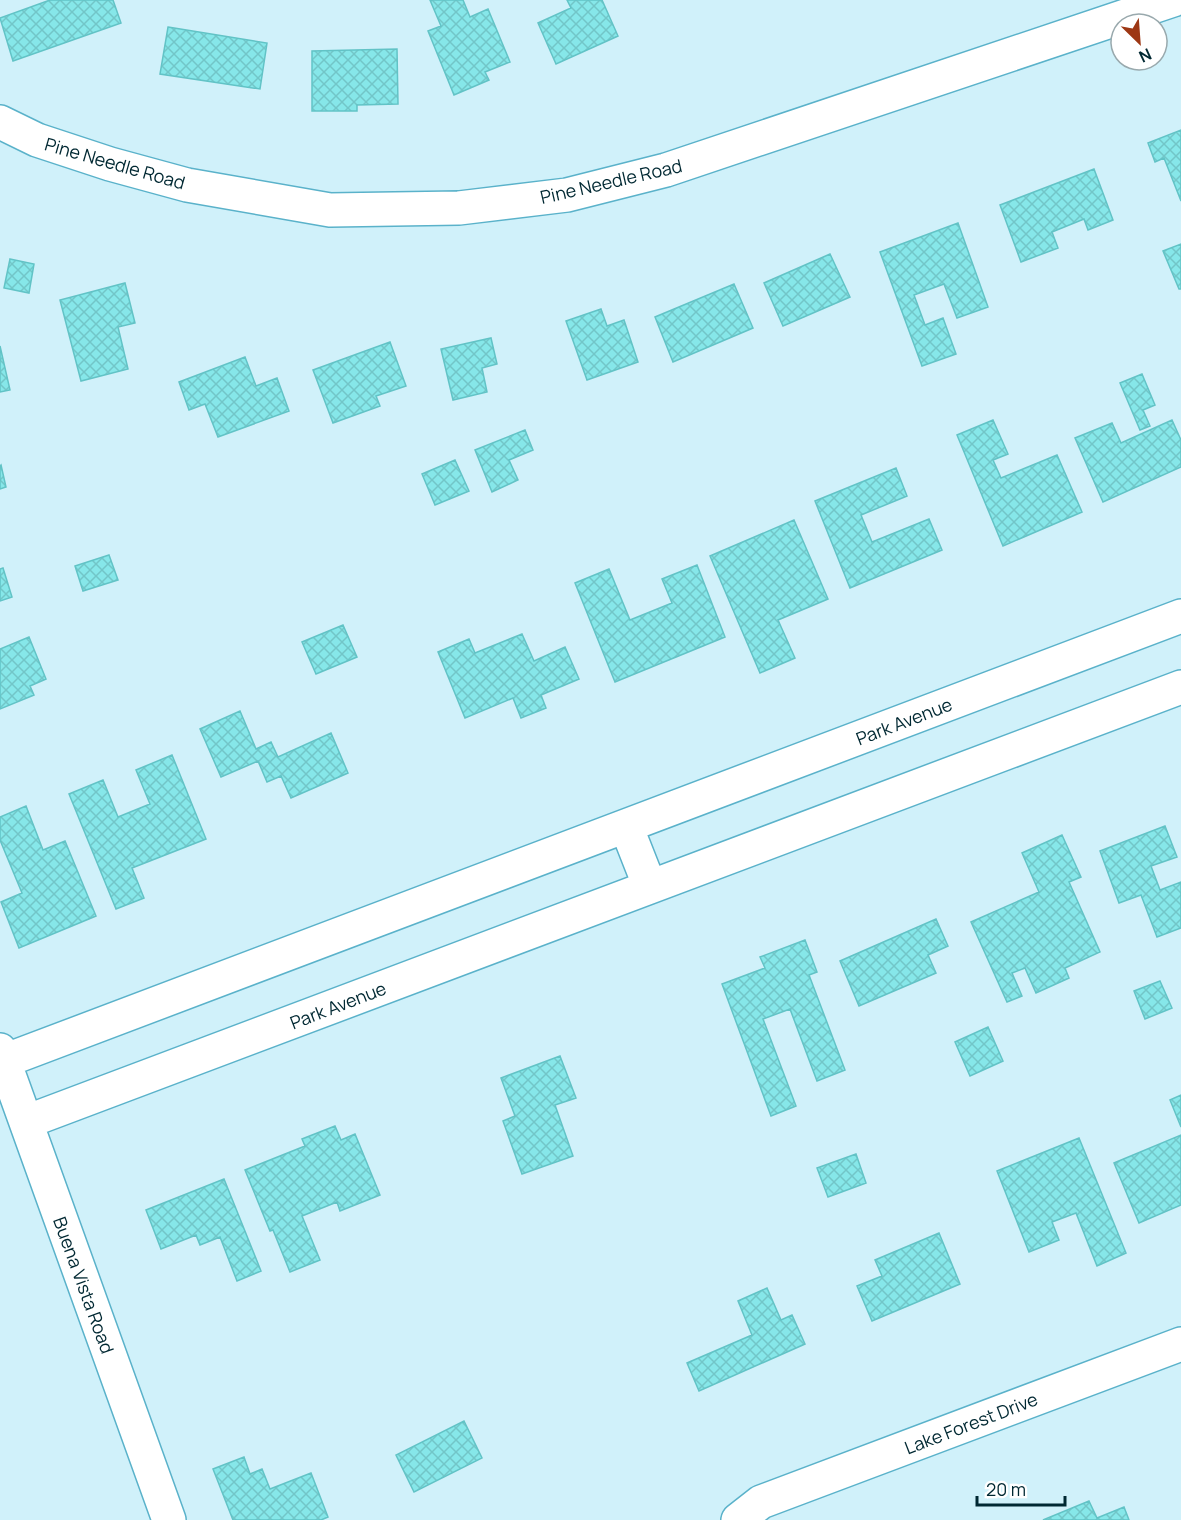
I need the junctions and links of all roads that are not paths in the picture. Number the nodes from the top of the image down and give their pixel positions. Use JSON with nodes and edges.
{"nodes":[{"id":1,"x":1173,"y":0,"type":"edge"},
{"id":2,"x":0,"y":122,"type":"edge"},
{"id":3,"x":1181,"y":616,"type":"edge"},
{"id":4,"x":1181,"y":687,"type":"edge"},
{"id":5,"x":626,"y":826,"type":"junction"},
{"id":6,"x":650,"y":887,"type":"junction"},
{"id":7,"x":2,"y":1056,"type":"edge"},
{"id":8,"x":26,"y":1122,"type":"junction"},
{"id":9,"x":1181,"y":1344,"type":"edge"},
{"id":10,"x":749,"y":1511,"type":"edge"},
{"id":11,"x":169,"y":1520,"type":"edge"},
{"id":12,"x":714,"y":1520,"type":"edge"}],
"edges":[{"from":1,"to":2,"type":"street","name":"Pine Needle Road"},
{"from":3,"to":5,"type":"street","name":"Park Avenue"},
{"from":4,"to":6,"type":"street","name":"Park Avenue"},
{"from":5,"to":6,"type":"street"},
{"from":5,"to":7,"type":"street","name":"Park Avenue"},
{"from":6,"to":8,"type":"street","name":"Park Avenue"},
{"from":7,"to":8,"type":"street","name":"Buena Vista Road"},
{"from":8,"to":11,"type":"street","name":"Buena Vista Road"},
{"from":9,"to":10,"type":"street","name":"Lake Forest Drive"},
{"from":10,"to":12,"type":"street","name":"Lake Forest Drive"}]}
